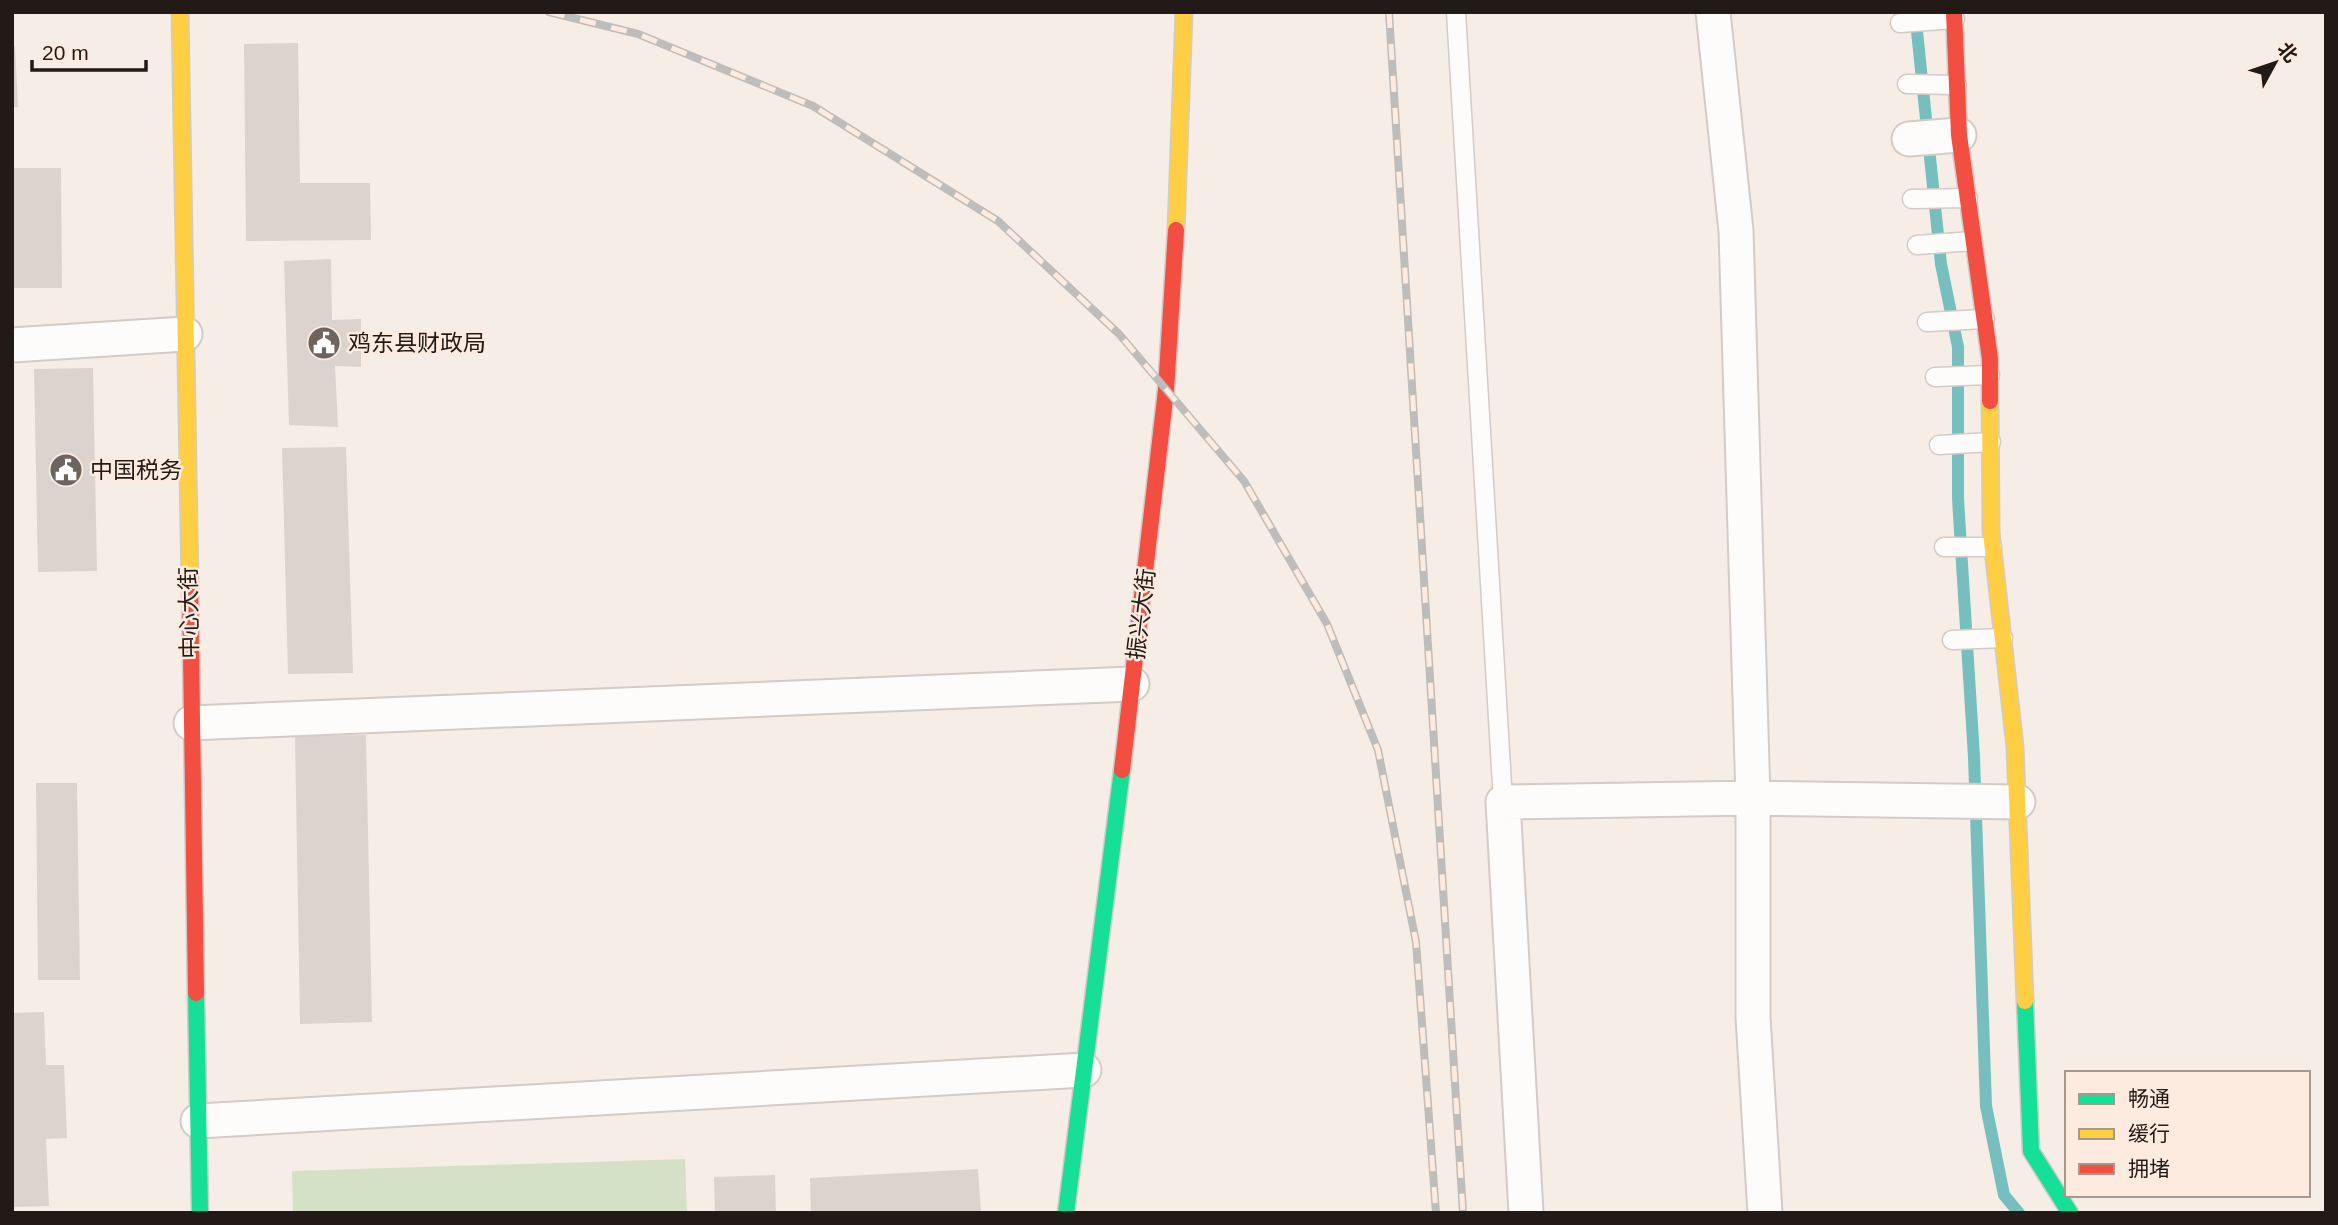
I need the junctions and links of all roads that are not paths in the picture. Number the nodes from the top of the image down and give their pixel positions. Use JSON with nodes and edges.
{"nodes":[{"id":1,"x":180,"y":12,"type":"edge"},
{"id":2,"x":1184,"y":12,"type":"edge"},
{"id":3,"x":1456,"y":12,"type":"edge"},
{"id":4,"x":1713,"y":12,"type":"edge"},
{"id":5,"x":1954,"y":15,"type":"edge"},
{"id":6,"x":1900,"y":23,"type":"dead end"},
{"id":7,"x":1907,"y":84,"type":"dead end"},
{"id":8,"x":1957,"y":85,"type":"junction"},
{"id":9,"x":1959,"y":135,"type":"junction"},
{"id":10,"x":1909,"y":139,"type":"dead end"},
{"id":11,"x":1968,"y":198,"type":"junction"},
{"id":12,"x":1912,"y":199,"type":"dead end"},
{"id":13,"x":1973,"y":241,"type":"junction"},
{"id":14,"x":1917,"y":245,"type":"dead end"},
{"id":15,"x":1984,"y":319,"type":"junction"},
{"id":16,"x":1927,"y":322,"type":"dead end"},
{"id":17,"x":185,"y":334,"type":"junction"},
{"id":18,"x":12,"y":345,"type":"edge"},
{"id":19,"x":1990,"y":375,"type":"junction"},
{"id":20,"x":1935,"y":377,"type":"dead end"},
{"id":21,"x":1991,"y":442,"type":"junction"},
{"id":22,"x":1939,"y":445,"type":"dead end"},
{"id":23,"x":1944,"y":547,"type":"dead end"},
{"id":24,"x":1992,"y":547,"type":"junction"},
{"id":25,"x":2003,"y":638,"type":"junction"},
{"id":26,"x":1952,"y":640,"type":"dead end"},
{"id":27,"x":1132,"y":684,"type":"junction"},
{"id":28,"x":191,"y":723,"type":"junction"},
{"id":29,"x":1753,"y":798,"type":"junction"},
{"id":30,"x":1503,"y":802,"type":"junction"},
{"id":31,"x":2018,"y":802,"type":"junction"},
{"id":32,"x":1084,"y":1070,"type":"junction"},
{"id":33,"x":198,"y":1121,"type":"junction"},
{"id":34,"x":200,"y":1213,"type":"edge"},
{"id":35,"x":1066,"y":1213,"type":"edge"},
{"id":36,"x":1526,"y":1213,"type":"edge"},
{"id":37,"x":1765,"y":1213,"type":"edge"},
{"id":38,"x":2070,"y":1213,"type":"edge"}],
"edges":[{"from":1,"to":17,"type":"street","name":"中心大街"},
{"from":2,"to":27,"type":"street","name":"振兴大街"},
{"from":3,"to":30,"type":"lane"},
{"from":4,"to":29,"type":"street"},
{"from":5,"to":6,"type":"lane"},
{"from":5,"to":8,"type":"street"},
{"from":7,"to":8,"type":"lane"},
{"from":8,"to":9,"type":"street"},
{"from":9,"to":10,"type":"street"},
{"from":9,"to":11,"type":"street"},
{"from":11,"to":12,"type":"lane"},
{"from":11,"to":13,"type":"street"},
{"from":13,"to":14,"type":"lane"},
{"from":13,"to":15,"type":"street"},
{"from":15,"to":16,"type":"lane"},
{"from":15,"to":19,"type":"street"},
{"from":17,"to":18,"type":"street"},
{"from":17,"to":28,"type":"street","name":"中心大街"},
{"from":19,"to":20,"type":"lane"},
{"from":19,"to":21,"type":"street"},
{"from":21,"to":22,"type":"lane"},
{"from":21,"to":24,"type":"street"},
{"from":23,"to":24,"type":"lane"},
{"from":24,"to":25,"type":"street"},
{"from":25,"to":26,"type":"lane"},
{"from":25,"to":31,"type":"street"},
{"from":27,"to":28,"type":"street"},
{"from":27,"to":32,"type":"street","name":"振兴大街"},
{"from":28,"to":33,"type":"street","name":"中心大街"},
{"from":29,"to":30,"type":"street"},
{"from":29,"to":31,"type":"street"},
{"from":29,"to":37,"type":"street"},
{"from":30,"to":36,"type":"street"},
{"from":31,"to":38,"type":"street"},
{"from":32,"to":33,"type":"street"},
{"from":32,"to":35,"type":"street","name":"振兴大街"},
{"from":33,"to":34,"type":"street","name":"中心大街"}]}
